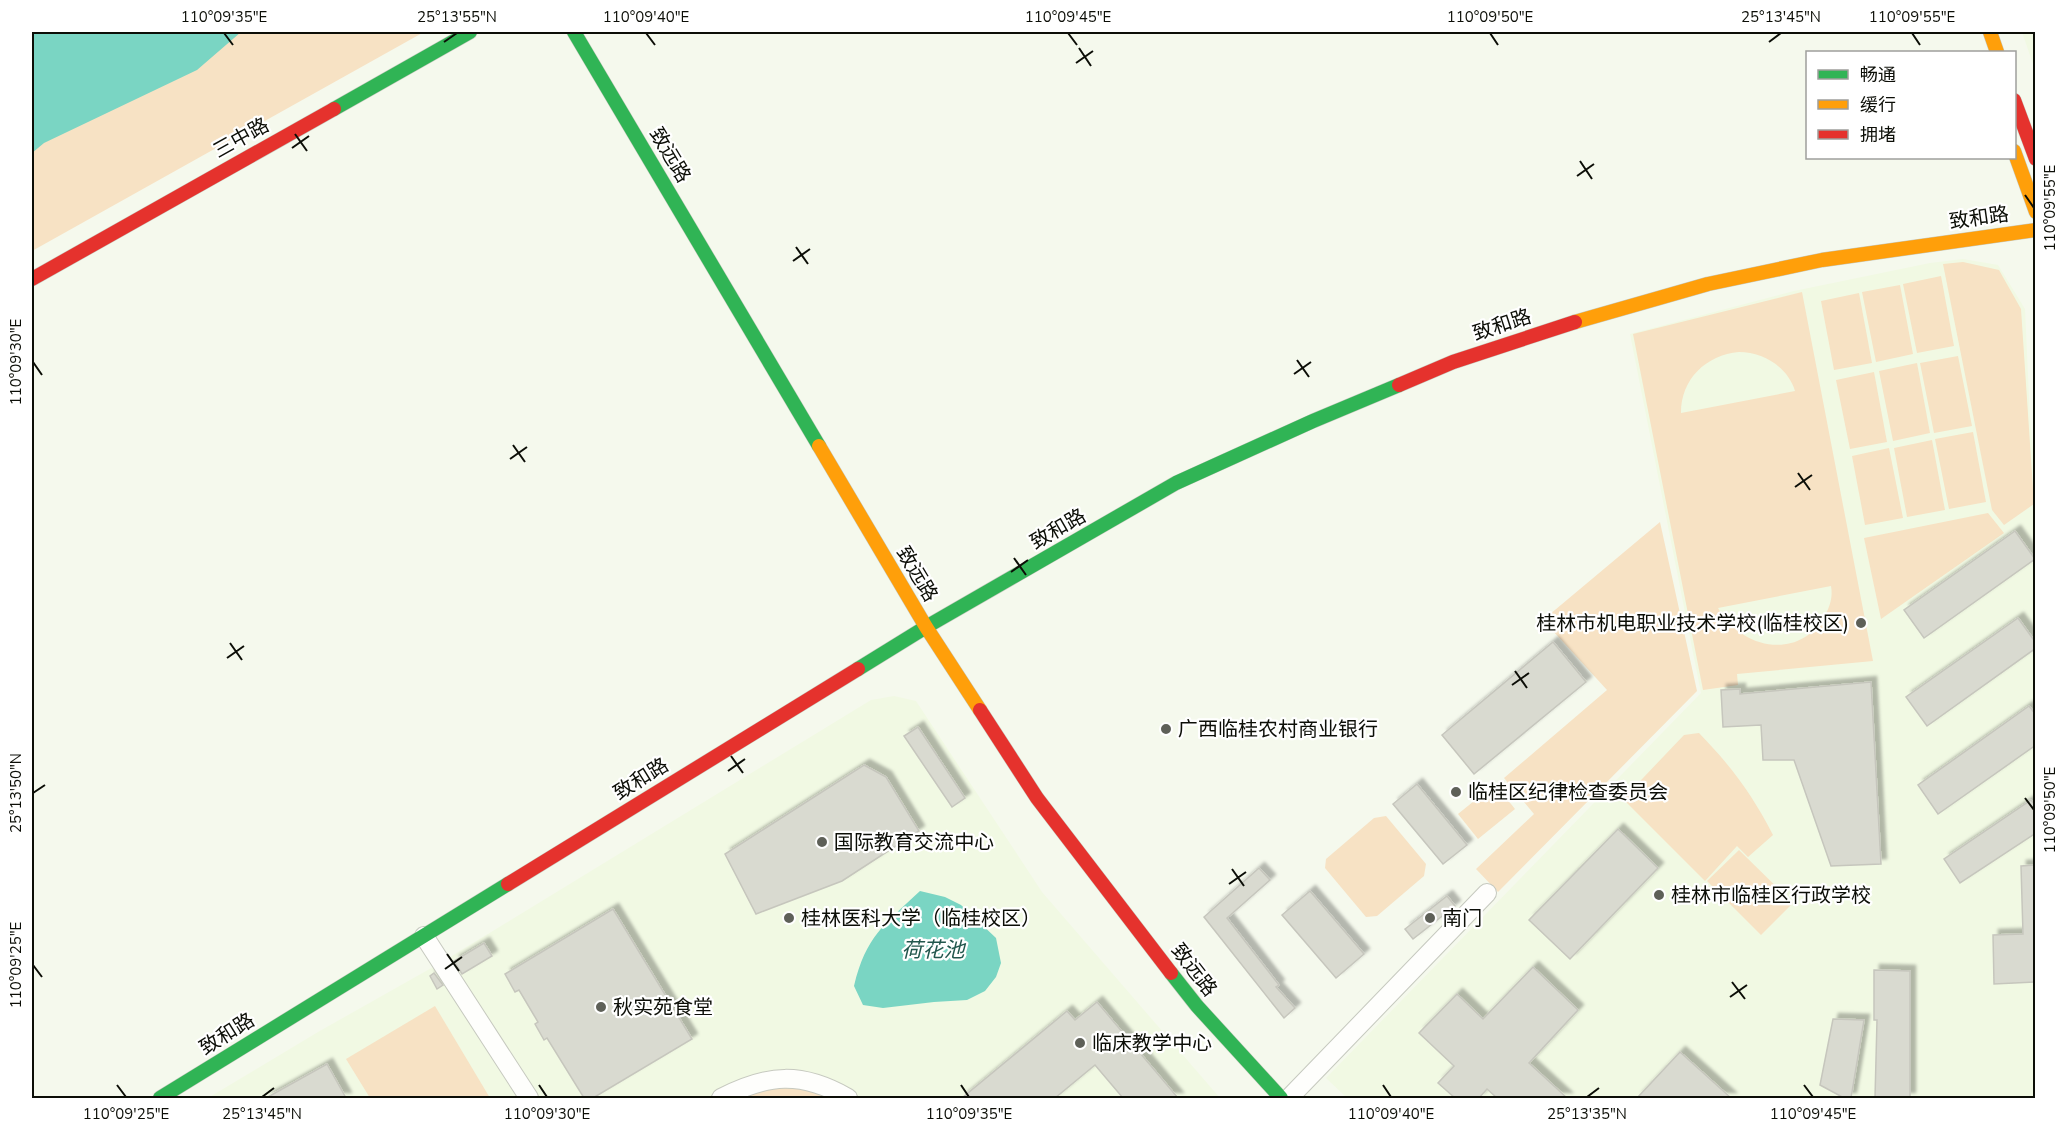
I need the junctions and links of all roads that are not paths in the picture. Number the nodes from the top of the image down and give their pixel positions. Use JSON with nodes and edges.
{"nodes":[{"id":1,"x":470,"y":32,"type":"edge"},
{"id":2,"x":573,"y":32,"type":"edge"},
{"id":3,"x":1990,"y":32,"type":"edge"},
{"id":4,"x":1997,"y":51,"type":"edge"},
{"id":5,"x":2016,"y":105,"type":"edge"},
{"id":6,"x":2016,"y":157,"type":"edge"},
{"id":7,"x":2036,"y":159,"type":"edge"},
{"id":8,"x":2036,"y":212,"type":"edge"},
{"id":9,"x":2036,"y":230,"type":"edge"},
{"id":10,"x":32,"y":279,"type":"edge"},
{"id":11,"x":926,"y":627,"type":"junction"},
{"id":12,"x":1486,"y":893,"type":"dead end"},
{"id":13,"x":424,"y":936,"type":"junction"},
{"id":14,"x":160,"y":1098,"type":"edge"},
{"id":15,"x":529,"y":1098,"type":"edge"},
{"id":16,"x":721,"y":1098,"type":"edge"},
{"id":17,"x":848,"y":1098,"type":"edge"},
{"id":18,"x":1281,"y":1098,"type":"edge"},
{"id":19,"x":1289,"y":1098,"type":"edge"}],
"edges":[{"from":1,"to":10,"type":"main road","name":"三中路"},
{"from":2,"to":11,"type":"main road","name":"致远路"},
{"from":3,"to":4,"type":"main road"},
{"from":5,"to":7,"type":"main road"},
{"from":6,"to":8,"type":"main road"},
{"from":9,"to":11,"type":"main road","name":"致和路"},
{"from":11,"to":13,"type":"main road","name":"致和路"},
{"from":11,"to":18,"type":"main road","name":"致远路"},
{"from":12,"to":19,"type":"street"},
{"from":13,"to":14,"type":"main road","name":"致和路"},
{"from":13,"to":15,"type":"street"},
{"from":16,"to":17,"type":"street"}]}
